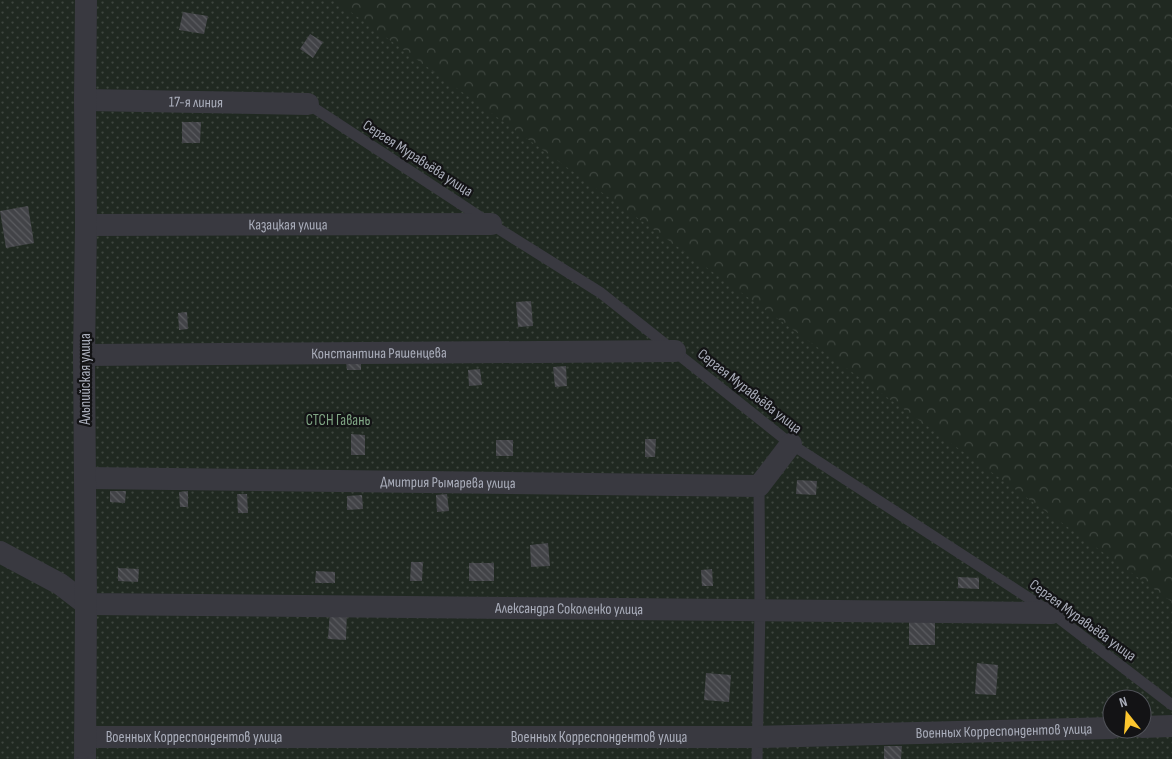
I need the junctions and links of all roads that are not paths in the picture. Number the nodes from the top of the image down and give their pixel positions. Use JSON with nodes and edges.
{"nodes":[{"id":1,"x":86,"y":0,"type":"edge"},
{"id":2,"x":85,"y":100,"type":"junction"},
{"id":3,"x":308,"y":104,"type":"joint"},
{"id":4,"x":491,"y":224,"type":"junction"},
{"id":5,"x":86,"y":225,"type":"junction"},
{"id":6,"x":675,"y":351,"type":"junction"},
{"id":7,"x":84,"y":355,"type":"junction"},
{"id":8,"x":791,"y":444,"type":"junction"},
{"id":9,"x":86,"y":478,"type":"junction"},
{"id":10,"x":759,"y":486,"type":"junction"},
{"id":11,"x":0,"y":552,"type":"edge"},
{"id":12,"x":86,"y":604,"type":"junction"},
{"id":13,"x":760,"y":609,"type":"junction"},
{"id":14,"x":1052,"y":613,"type":"junction"},
{"id":15,"x":1172,"y":705,"type":"edge"},
{"id":16,"x":1172,"y":726,"type":"edge"},
{"id":17,"x":1152,"y":727,"type":"edge"},
{"id":18,"x":1102,"y":729,"type":"edge"},
{"id":19,"x":85,"y":737,"type":"junction"},
{"id":20,"x":757,"y":748,"type":"edge"},
{"id":21,"x":85,"y":759,"type":"edge"}],
"edges":[{"from":1,"to":2,"type":"street","name":"Альпийская улица"},
{"from":2,"to":3,"type":"street","name":"17-я линия"},
{"from":2,"to":5,"type":"street","name":"Альпийская улица"},
{"from":3,"to":4,"type":"lane","name":"Сергея Муравьёва улица"},
{"from":4,"to":5,"type":"street","name":"Казацкая улица"},
{"from":4,"to":6,"type":"lane","name":"Сергея Муравьёва улица"},
{"from":5,"to":7,"type":"street","name":"Альпийская улица"},
{"from":6,"to":7,"type":"street","name":"Константина Ряшенцева"},
{"from":6,"to":8,"type":"lane","name":"Сергея Муравьёва улица"},
{"from":7,"to":9,"type":"street","name":"Альпийская улица"},
{"from":8,"to":10,"type":"street"},
{"from":8,"to":14,"type":"lane","name":"Сергея Муравьёва улица"},
{"from":9,"to":10,"type":"street","name":"Дмитрия Рымарева улица"},
{"from":9,"to":12,"type":"street","name":"Альпийская улица"},
{"from":10,"to":13,"type":"lane"},
{"from":11,"to":12,"type":"street"},
{"from":12,"to":13,"type":"street","name":"Александра Соколенко улица"},
{"from":12,"to":19,"type":"street","name":"Альпийская улица"},
{"from":13,"to":14,"type":"street","name":"Александра Соколенко улица"},
{"from":13,"to":20,"type":"lane"},
{"from":14,"to":15,"type":"lane","name":"Сергея Муравьёва улица"},
{"from":16,"to":17,"type":"street"},
{"from":18,"to":20,"type":"street","name":"Военных Корреспондентов улица"},
{"from":19,"to":20,"type":"street","name":"Военных Корреспондентов улица"},
{"from":19,"to":21,"type":"street","name":"Альпийская улица"}]}
